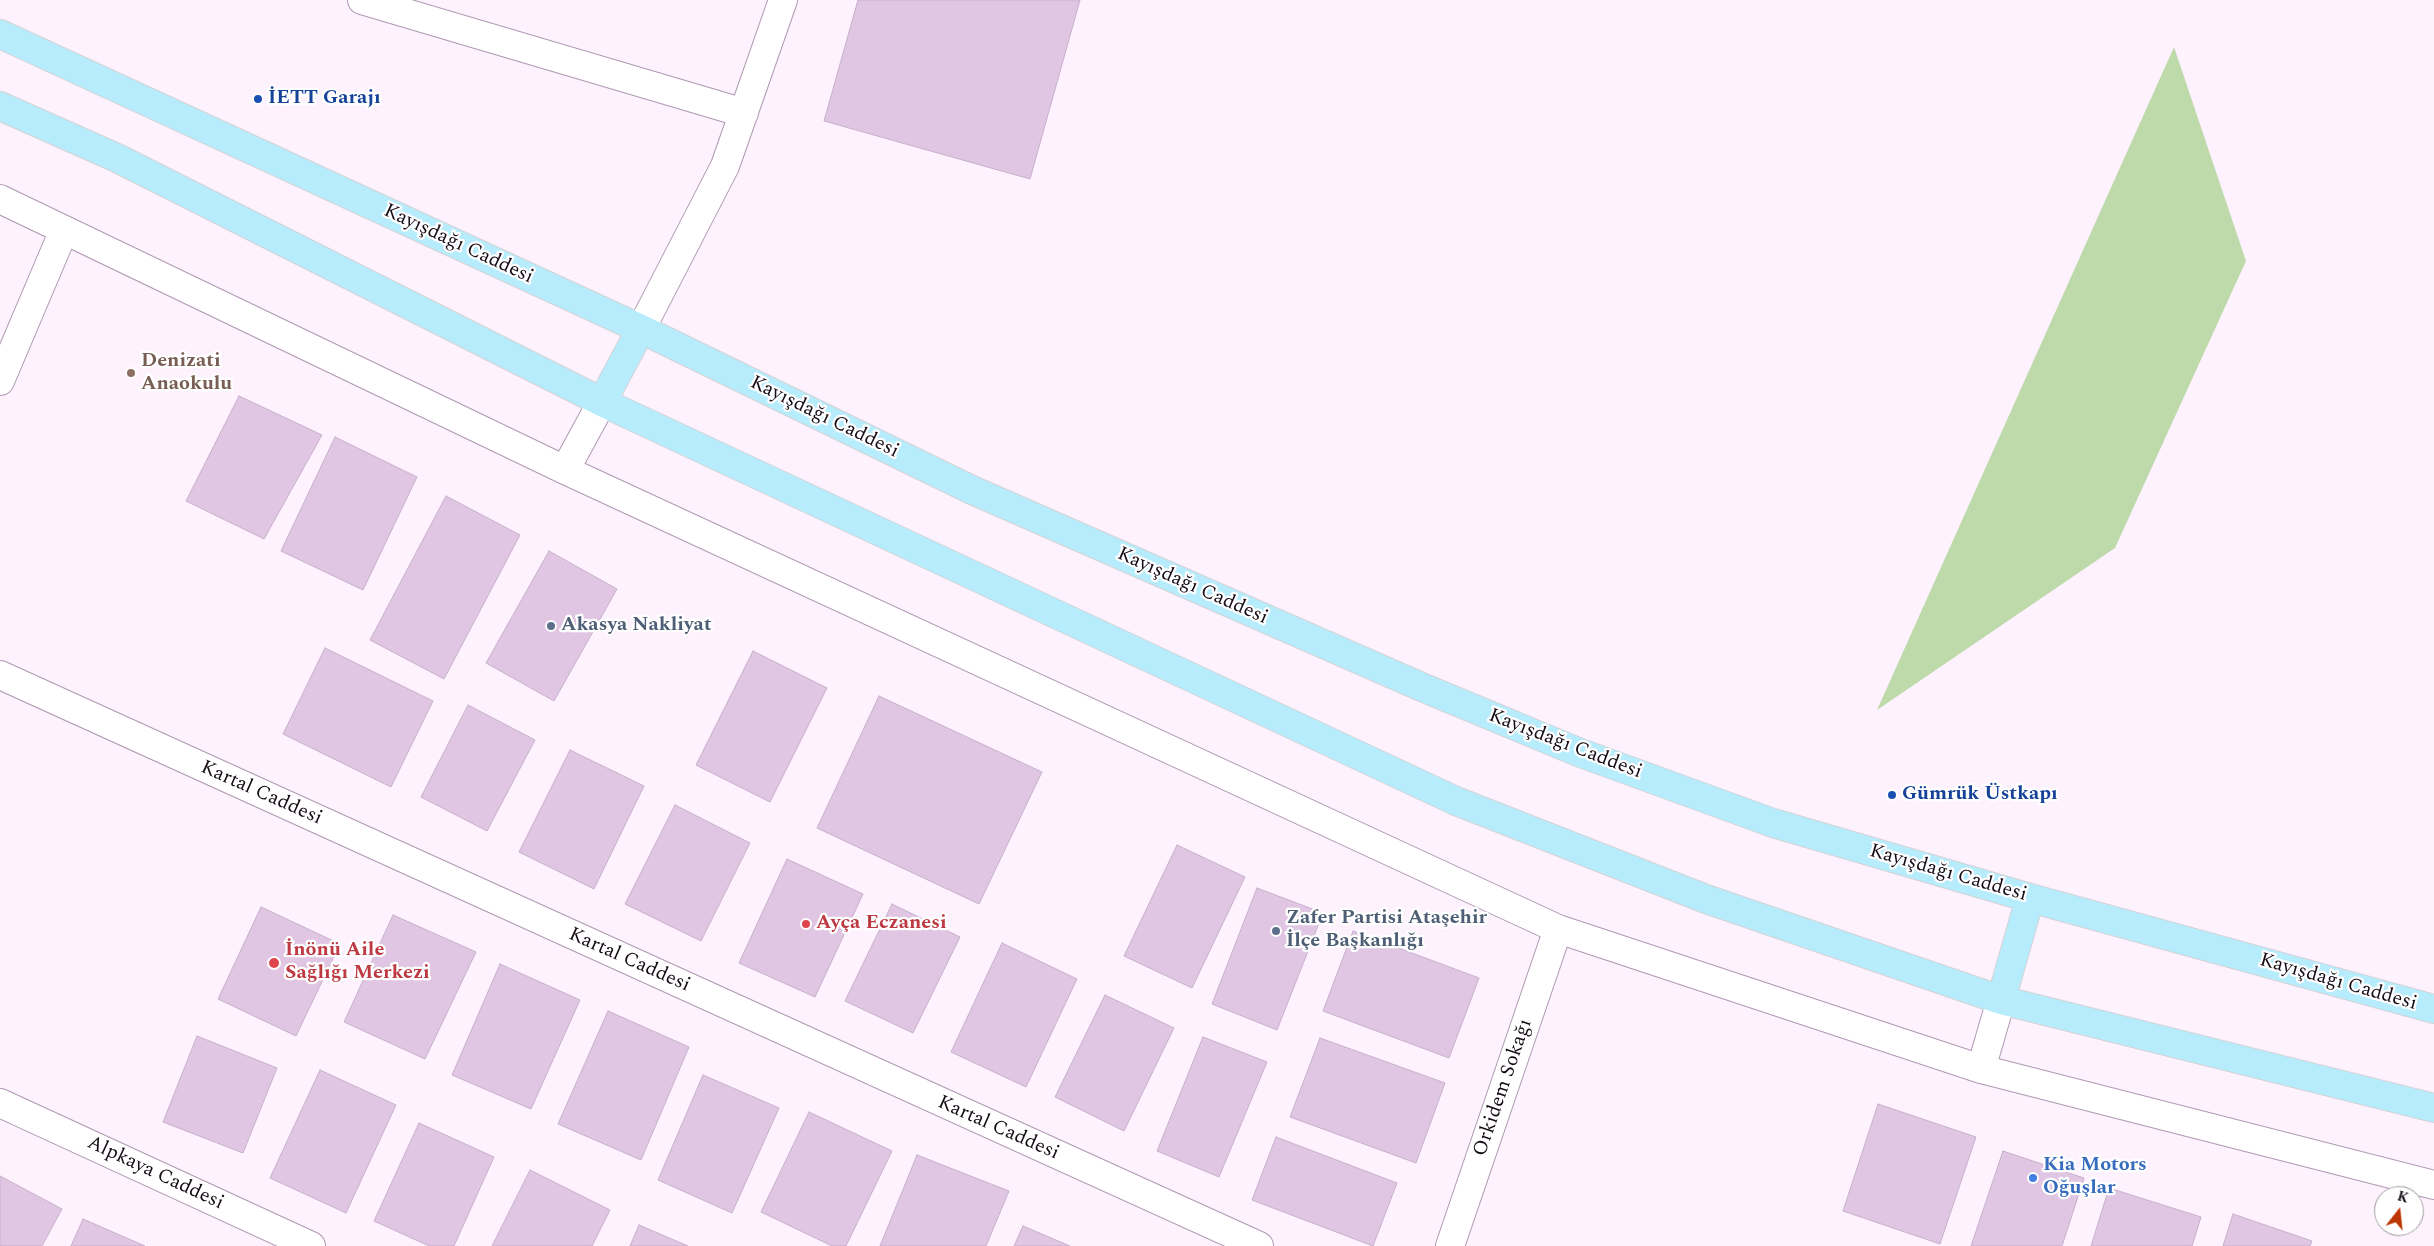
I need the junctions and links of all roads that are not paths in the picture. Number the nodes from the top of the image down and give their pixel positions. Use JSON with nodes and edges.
{"nodes":[{"id":1,"x":362,"y":0,"type":"edge"},
{"id":2,"x":784,"y":0,"type":"edge"},
{"id":3,"x":0,"y":34,"type":"edge"},
{"id":4,"x":0,"y":106,"type":"edge"},
{"id":5,"x":744,"y":113,"type":"junction"},
{"id":6,"x":0,"y":199,"type":"edge"},
{"id":7,"x":64,"y":230,"type":"junction"},
{"id":8,"x":641,"y":329,"type":"junction"},
{"id":9,"x":0,"y":381,"type":"edge"},
{"id":10,"x":602,"y":402,"type":"junction"},
{"id":11,"x":564,"y":470,"type":"junction"},
{"id":12,"x":0,"y":675,"type":"edge"},
{"id":13,"x":2030,"y":898,"type":"junction"},
{"id":14,"x":1558,"y":930,"type":"junction"},
{"id":15,"x":2002,"y":1000,"type":"junction"},
{"id":16,"x":2434,"y":1009,"type":"edge"},
{"id":17,"x":1981,"y":1068,"type":"junction"},
{"id":18,"x":0,"y":1103,"type":"edge"},
{"id":19,"x":2434,"y":1108,"type":"edge"},
{"id":20,"x":2434,"y":1185,"type":"edge"},
{"id":21,"x":311,"y":1246,"type":"edge"},
{"id":22,"x":1259,"y":1246,"type":"edge"},
{"id":23,"x":1450,"y":1246,"type":"edge"}],
"edges":[{"from":1,"to":5,"type":"street"},
{"from":2,"to":5,"type":"street"},
{"from":3,"to":8,"type":"main road","name":"Kayışdağı Caddesi"},
{"from":4,"to":10,"type":"main road"},
{"from":5,"to":8,"type":"street"},
{"from":6,"to":7,"type":"street"},
{"from":7,"to":9,"type":"street"},
{"from":7,"to":11,"type":"street"},
{"from":8,"to":10,"type":"main road"},
{"from":8,"to":13,"type":"main road","name":"Kayışdağı Caddesi"},
{"from":10,"to":11,"type":"street"},
{"from":10,"to":15,"type":"main road"},
{"from":11,"to":14,"type":"street"},
{"from":12,"to":22,"type":"street","name":"Kartal Caddesi"},
{"from":13,"to":15,"type":"main road"},
{"from":13,"to":16,"type":"main road","name":"Kayışdağı Caddesi"},
{"from":14,"to":17,"type":"street"},
{"from":14,"to":23,"type":"street","name":"Orkidem Sokağı"},
{"from":15,"to":17,"type":"street"},
{"from":15,"to":19,"type":"main road"},
{"from":17,"to":20,"type":"street"},
{"from":18,"to":21,"type":"street","name":"Alpkaya Caddesi"}]}
